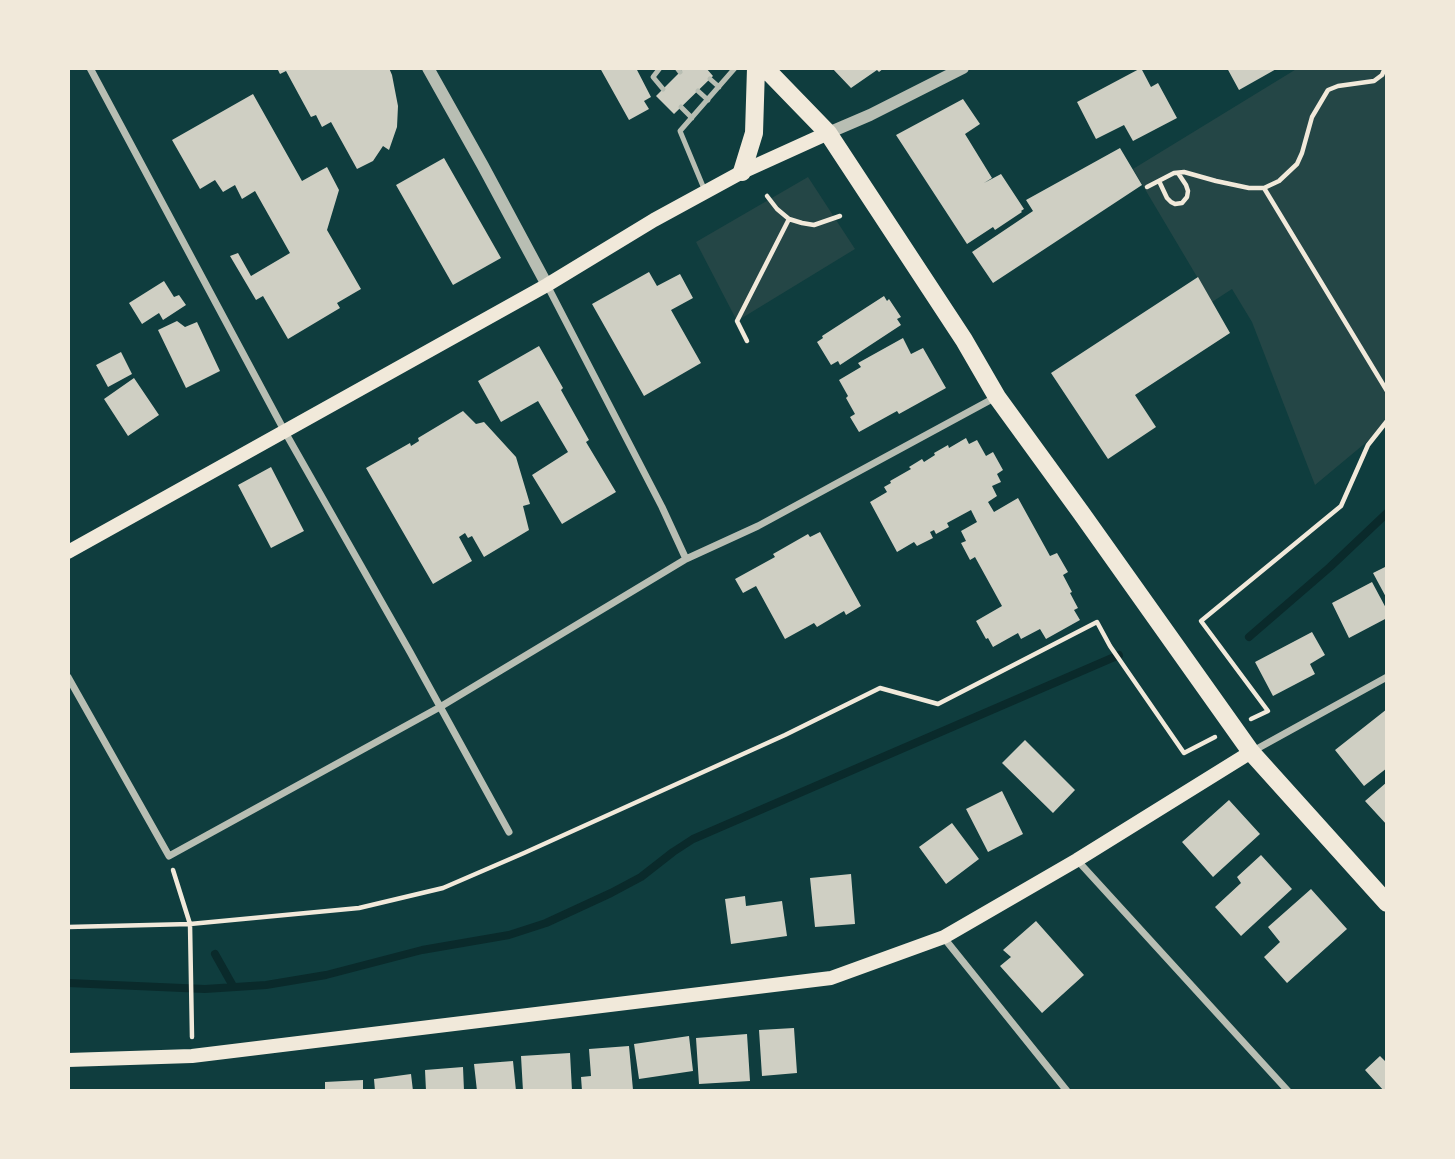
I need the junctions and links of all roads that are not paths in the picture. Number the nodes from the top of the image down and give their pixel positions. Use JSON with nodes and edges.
{"nodes":[{"id":1,"x":90,"y":68,"type":"edge"},
{"id":2,"x":428,"y":68,"type":"edge"},
{"id":3,"x":660,"y":68,"type":"edge"},
{"id":4,"x":735,"y":68,"type":"edge"},
{"id":5,"x":756,"y":68,"type":"edge"},
{"id":6,"x":765,"y":68,"type":"edge"},
{"id":7,"x":963,"y":68,"type":"edge"},
{"id":8,"x":710,"y":79,"type":"dead end"},
{"id":9,"x":719,"y":87,"type":"junction"},
{"id":10,"x":663,"y":89,"type":"dead end"},
{"id":11,"x":698,"y":91,"type":"dead end"},
{"id":12,"x":708,"y":100,"type":"junction"},
{"id":13,"x":681,"y":107,"type":"dead end"},
{"id":14,"x":692,"y":118,"type":"junction"},
{"id":15,"x":828,"y":133,"type":"junction"},
{"id":16,"x":742,"y":172,"type":"junction"},
{"id":17,"x":705,"y":192,"type":"junction"},
{"id":18,"x":547,"y":285,"type":"junction"},
{"id":19,"x":997,"y":397,"type":"junction"},
{"id":20,"x":285,"y":432,"type":"junction"},
{"id":21,"x":68,"y":552,"type":"edge"},
{"id":22,"x":686,"y":559,"type":"junction"},
{"id":23,"x":68,"y":677,"type":"edge"},
{"id":24,"x":1387,"y":677,"type":"edge"},
{"id":25,"x":440,"y":707,"type":"junction"},
{"id":26,"x":1251,"y":752,"type":"junction"},
{"id":27,"x":509,"y":832,"type":"dead end"},
{"id":28,"x":1077,"y":860,"type":"junction"},
{"id":29,"x":1387,"y":903,"type":"edge"},
{"id":30,"x":944,"y":937,"type":"junction"},
{"id":31,"x":68,"y":1060,"type":"edge"},
{"id":32,"x":1067,"y":1091,"type":"edge"},
{"id":33,"x":1288,"y":1091,"type":"edge"}],
"edges":[{"from":1,"to":20,"type":"street"},
{"from":2,"to":18,"type":"street"},
{"from":3,"to":10,"type":"lane"},
{"from":4,"to":9,"type":"lane"},
{"from":5,"to":16,"type":"main road"},
{"from":6,"to":15,"type":"main road"},
{"from":7,"to":15,"type":"street"},
{"from":8,"to":9,"type":"lane"},
{"from":9,"to":12,"type":"lane"},
{"from":11,"to":12,"type":"lane"},
{"from":12,"to":14,"type":"lane"},
{"from":13,"to":14,"type":"lane"},
{"from":14,"to":17,"type":"lane"},
{"from":15,"to":16,"type":"main road"},
{"from":15,"to":19,"type":"main road"},
{"from":16,"to":17,"type":"main road"},
{"from":17,"to":18,"type":"main road"},
{"from":18,"to":20,"type":"main road"},
{"from":18,"to":22,"type":"street"},
{"from":19,"to":22,"type":"street"},
{"from":19,"to":26,"type":"main road"},
{"from":20,"to":21,"type":"main road"},
{"from":20,"to":25,"type":"street"},
{"from":22,"to":25,"type":"street"},
{"from":23,"to":25,"type":"street"},
{"from":24,"to":26,"type":"street"},
{"from":25,"to":27,"type":"street"},
{"from":26,"to":28,"type":"main road"},
{"from":26,"to":29,"type":"main road"},
{"from":28,"to":30,"type":"main road"},
{"from":28,"to":33,"type":"street"},
{"from":30,"to":31,"type":"main road"},
{"from":30,"to":32,"type":"street"}]}
